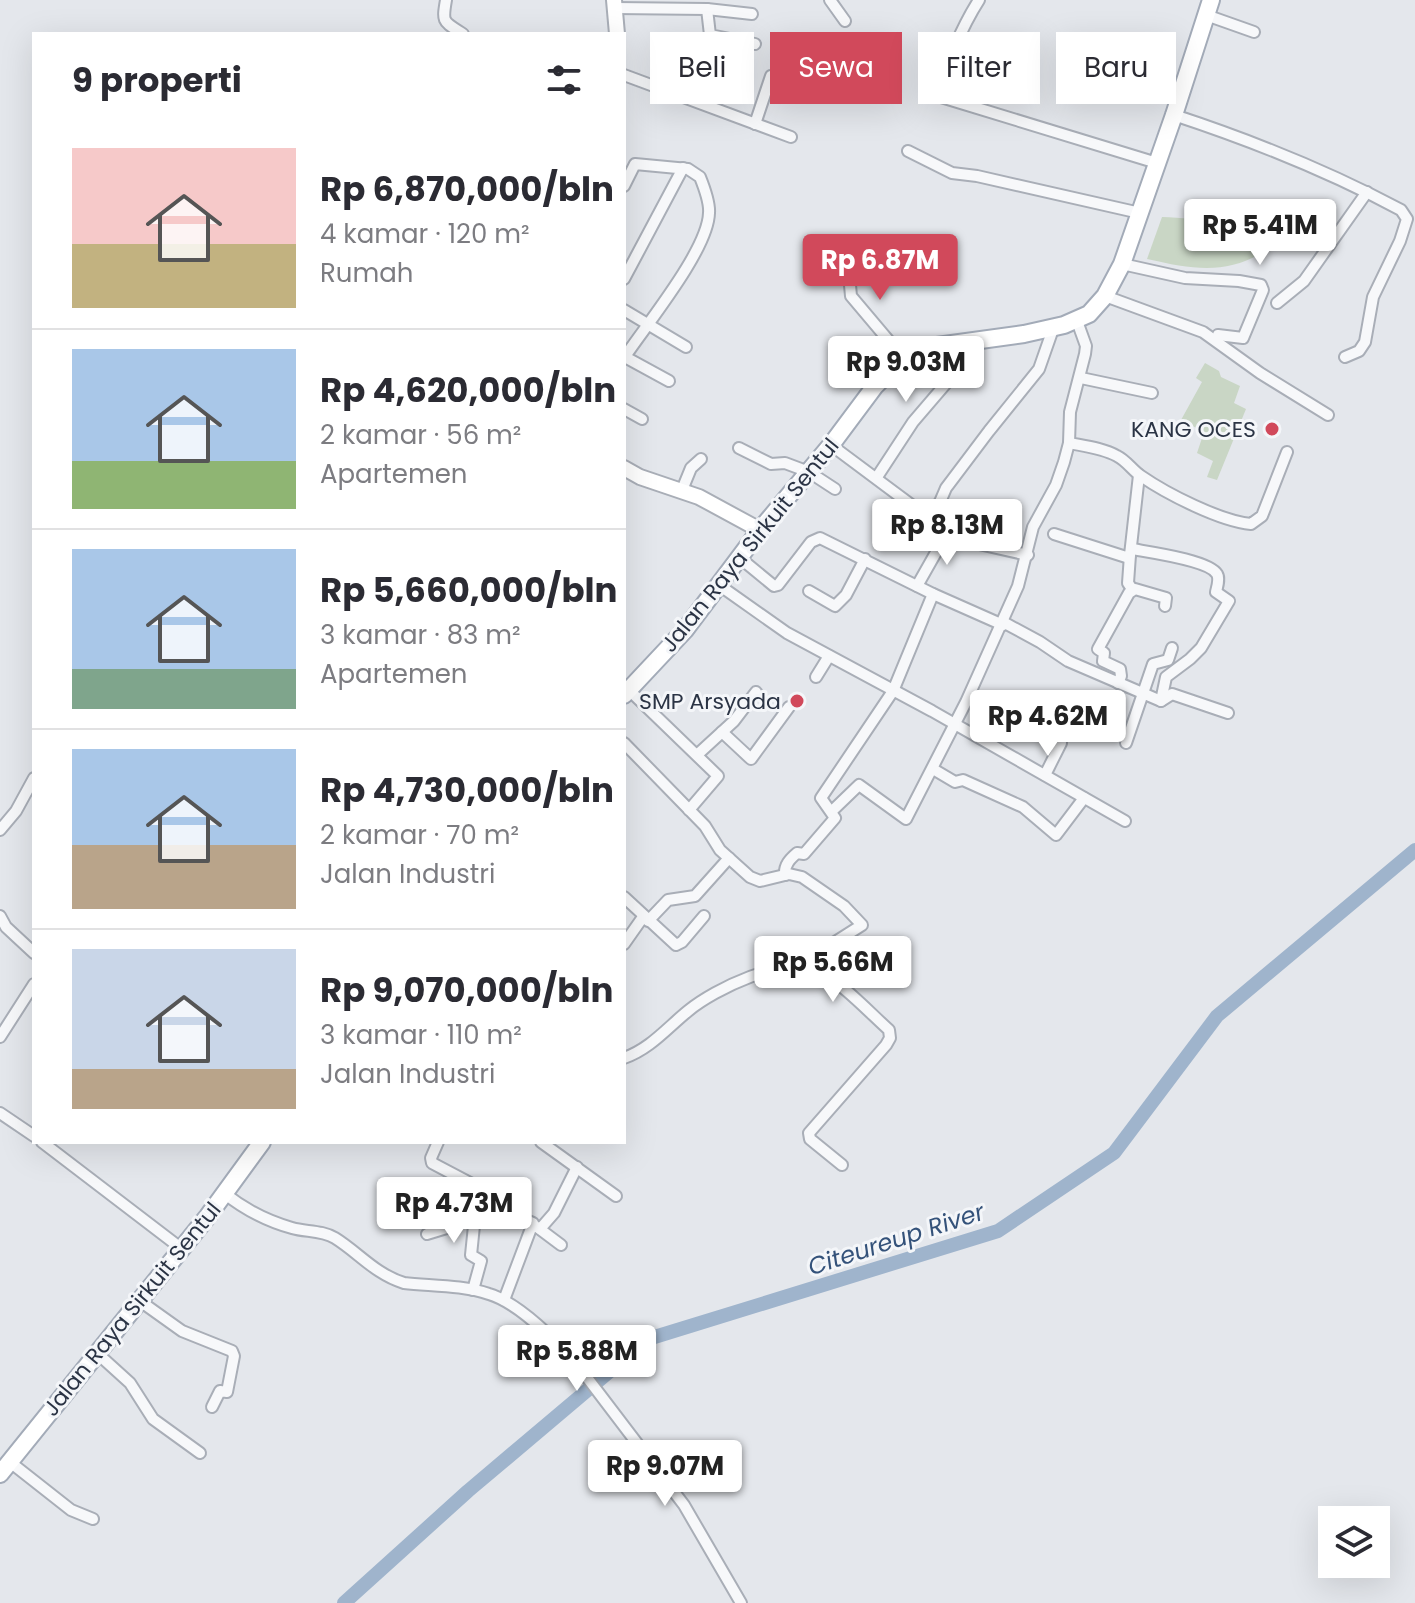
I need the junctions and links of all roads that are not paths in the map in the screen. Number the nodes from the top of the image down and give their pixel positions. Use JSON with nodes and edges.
{"nodes":[{"id":1,"x":446,"y":0,"type":"edge"},
{"id":2,"x":830,"y":0,"type":"edge"},
{"id":3,"x":979,"y":0,"type":"edge"},
{"id":4,"x":615,"y":4,"type":"edge"},
{"id":5,"x":1209,"y":8,"type":"edge"},
{"id":6,"x":707,"y":9,"type":"junction"},
{"id":7,"x":752,"y":14,"type":"dead end"},
{"id":8,"x":845,"y":21,"type":"dead end"},
{"id":9,"x":460,"y":32,"type":"edge"},
{"id":10,"x":617,"y":32,"type":"edge"},
{"id":11,"x":1254,"y":32,"type":"dead end"},
{"id":12,"x":755,"y":44,"type":"dead end"},
{"id":13,"x":626,"y":76,"type":"edge"},
{"id":14,"x":770,"y":79,"type":"edge"},
{"id":15,"x":1174,"y":115,"type":"junction"},
{"id":16,"x":755,"y":124,"type":"junction"},
{"id":17,"x":791,"y":137,"type":"dead end"},
{"id":18,"x":908,"y":151,"type":"dead end"},
{"id":19,"x":626,"y":160,"type":"edge"},
{"id":20,"x":1157,"y":163,"type":"junction"},
{"id":21,"x":635,"y":164,"type":"junction"},
{"id":22,"x":683,"y":168,"type":"junction"},
{"id":23,"x":626,"y":182,"type":"edge"},
{"id":24,"x":1367,"y":192,"type":"junction"},
{"id":25,"x":1140,"y":213,"type":"junction"},
{"id":26,"x":858,"y":252,"type":"dead end"},
{"id":27,"x":1122,"y":264,"type":"junction"},
{"id":28,"x":626,"y":275,"type":"edge"},
{"id":29,"x":1105,"y":296,"type":"junction"},
{"id":30,"x":1277,"y":303,"type":"dead end"},
{"id":31,"x":626,"y":311,"type":"edge"},
{"id":32,"x":1077,"y":321,"type":"junction"},
{"id":33,"x":647,"y":323,"type":"junction"},
{"id":34,"x":1053,"y":329,"type":"junction"},
{"id":35,"x":1217,"y":340,"type":"junction"},
{"id":36,"x":960,"y":342,"type":"junction"},
{"id":37,"x":686,"y":347,"type":"dead end"},
{"id":38,"x":626,"y":354,"type":"edge"},
{"id":39,"x":1345,"y":357,"type":"dead end"},
{"id":40,"x":626,"y":358,"type":"edge"},
{"id":41,"x":905,"y":360,"type":"junction"},
{"id":42,"x":1081,"y":378,"type":"junction"},
{"id":43,"x":669,"y":381,"type":"dead end"},
{"id":44,"x":1152,"y":393,"type":"dead end"},
{"id":45,"x":626,"y":410,"type":"edge"},
{"id":46,"x":1328,"y":415,"type":"dead end"},
{"id":47,"x":642,"y":419,"type":"dead end"},
{"id":48,"x":1069,"y":443,"type":"junction"},
{"id":49,"x":831,"y":445,"type":"junction"},
{"id":50,"x":739,"y":448,"type":"dead end"},
{"id":51,"x":1287,"y":452,"type":"dead end"},
{"id":52,"x":701,"y":459,"type":"dead end"},
{"id":53,"x":626,"y":469,"type":"edge"},
{"id":54,"x":809,"y":472,"type":"junction"},
{"id":55,"x":1139,"y":475,"type":"junction"},
{"id":56,"x":877,"y":477,"type":"junction"},
{"id":57,"x":835,"y":489,"type":"dead end"},
{"id":58,"x":682,"y":490,"type":"junction"},
{"id":59,"x":927,"y":516,"type":"junction"},
{"id":60,"x":760,"y":530,"type":"junction"},
{"id":61,"x":947,"y":533,"type":"junction"},
{"id":62,"x":1054,"y":534,"type":"dead end"},
{"id":63,"x":1131,"y":552,"type":"junction"},
{"id":64,"x":1028,"y":555,"type":"junction"},
{"id":65,"x":740,"y":558,"type":"junction"},
{"id":66,"x":865,"y":559,"type":"junction"},
{"id":67,"x":719,"y":585,"type":"junction"},
{"id":68,"x":917,"y":586,"type":"junction"},
{"id":69,"x":1132,"y":589,"type":"junction"},
{"id":70,"x":809,"y":591,"type":"dead end"},
{"id":71,"x":933,"y":594,"type":"junction"},
{"id":72,"x":1165,"y":606,"type":"dead end"},
{"id":73,"x":1003,"y":624,"type":"junction"},
{"id":74,"x":1172,"y":648,"type":"dead end"},
{"id":75,"x":829,"y":656,"type":"junction"},
{"id":76,"x":816,"y":677,"type":"dead end"},
{"id":77,"x":1118,"y":683,"type":"junction"},
{"id":78,"x":893,"y":691,"type":"junction"},
{"id":79,"x":626,"y":692,"type":"edge"},
{"id":80,"x":756,"y":692,"type":"dead end"},
{"id":81,"x":1144,"y":695,"type":"junction"},
{"id":82,"x":1161,"y":701,"type":"junction"},
{"id":83,"x":789,"y":707,"type":"dead end"},
{"id":84,"x":1228,"y":713,"type":"dead end"},
{"id":85,"x":955,"y":724,"type":"junction"},
{"id":86,"x":722,"y":732,"type":"junction"},
{"id":87,"x":1061,"y":743,"type":"dead end"},
{"id":88,"x":1126,"y":743,"type":"dead end"},
{"id":89,"x":626,"y":745,"type":"edge"},
{"id":90,"x":698,"y":754,"type":"junction"},
{"id":91,"x":933,"y":769,"type":"junction"},
{"id":92,"x":1045,"y":775,"type":"junction"},
{"id":93,"x":32,"y":782,"type":"edge"},
{"id":94,"x":1084,"y":798,"type":"junction"},
{"id":95,"x":689,"y":810,"type":"junction"},
{"id":96,"x":832,"y":811,"type":"junction"},
{"id":97,"x":1125,"y":821,"type":"dead end"},
{"id":98,"x":0,"y":830,"type":"edge"},
{"id":99,"x":729,"y":858,"type":"junction"},
{"id":100,"x":785,"y":875,"type":"junction"},
{"id":101,"x":626,"y":899,"type":"edge"},
{"id":102,"x":0,"y":916,"type":"edge"},
{"id":103,"x":704,"y":916,"type":"dead end"},
{"id":104,"x":645,"y":919,"type":"junction"},
{"id":105,"x":626,"y":942,"type":"edge"},
{"id":106,"x":32,"y":951,"type":"edge"},
{"id":107,"x":798,"y":966,"type":"junction"},
{"id":108,"x":32,"y":987,"type":"edge"},
{"id":109,"x":0,"y":1037,"type":"edge"},
{"id":110,"x":626,"y":1057,"type":"edge"},
{"id":111,"x":0,"y":1113,"type":"edge"},
{"id":112,"x":32,"y":1130,"type":"edge"},
{"id":113,"x":45,"y":1144,"type":"edge"},
{"id":114,"x":261,"y":1144,"type":"edge"},
{"id":115,"x":437,"y":1144,"type":"edge"},
{"id":116,"x":544,"y":1144,"type":"edge"},
{"id":117,"x":842,"y":1165,"type":"dead end"},
{"id":118,"x":577,"y":1167,"type":"junction"},
{"id":119,"x":224,"y":1193,"type":"junction"},
{"id":120,"x":616,"y":1196,"type":"dead end"},
{"id":121,"x":471,"y":1205,"type":"junction"},
{"id":122,"x":537,"y":1226,"type":"junction"},
{"id":123,"x":427,"y":1234,"type":"dead end"},
{"id":124,"x":561,"y":1245,"type":"dead end"},
{"id":125,"x":182,"y":1249,"type":"junction"},
{"id":126,"x":473,"y":1290,"type":"junction"},
{"id":127,"x":504,"y":1300,"type":"junction"},
{"id":128,"x":140,"y":1301,"type":"junction"},
{"id":129,"x":98,"y":1354,"type":"junction"},
{"id":130,"x":212,"y":1407,"type":"dead end"},
{"id":131,"x":200,"y":1453,"type":"dead end"},
{"id":132,"x":5,"y":1468,"type":"edge"},
{"id":133,"x":93,"y":1519,"type":"dead end"},
{"id":134,"x":741,"y":1603,"type":"edge"}],
"edges":[{"from":1,"to":9,"type":"street"},
{"from":2,"to":8,"type":"street"},
{"from":3,"to":20,"type":"street"},
{"from":4,"to":6,"type":"street"},
{"from":4,"to":10,"type":"street"},
{"from":5,"to":11,"type":"street"},
{"from":5,"to":15,"type":"main road","name":"Jalan Raya Sirkuit Sentul"},
{"from":6,"to":7,"type":"street"},
{"from":6,"to":12,"type":"street"},
{"from":13,"to":16,"type":"street"},
{"from":14,"to":16,"type":"street"},
{"from":15,"to":20,"type":"main road","name":"Jalan Raya Sirkuit Sentul"},
{"from":15,"to":24,"type":"street"},
{"from":16,"to":17,"type":"street"},
{"from":18,"to":25,"type":"street"},
{"from":19,"to":21,"type":"street"},
{"from":20,"to":25,"type":"main road","name":"Jalan Raya Sirkuit Sentul"},
{"from":21,"to":22,"type":"street"},
{"from":21,"to":23,"type":"street"},
{"from":22,"to":28,"type":"street"},
{"from":22,"to":33,"type":"street"},
{"from":24,"to":30,"type":"street"},
{"from":24,"to":39,"type":"street"},
{"from":25,"to":27,"type":"main road","name":"Jalan Raya Sirkuit Sentul"},
{"from":26,"to":41,"type":"street"},
{"from":27,"to":29,"type":"main road","name":"Jalan Raya Sirkuit Sentul"},
{"from":27,"to":35,"type":"street"},
{"from":29,"to":32,"type":"main road","name":"Jalan Raya Sirkuit Sentul"},
{"from":29,"to":35,"type":"street"},
{"from":31,"to":33,"type":"street"},
{"from":32,"to":34,"type":"main road","name":"Jalan Raya Sirkuit Sentul"},
{"from":32,"to":42,"type":"street"},
{"from":33,"to":37,"type":"street"},
{"from":33,"to":38,"type":"street"},
{"from":34,"to":36,"type":"main road","name":"Jalan Raya Sirkuit Sentul"},
{"from":34,"to":59,"type":"street"},
{"from":35,"to":46,"type":"street"},
{"from":36,"to":41,"type":"main road","name":"Jalan Raya Sirkuit Sentul"},
{"from":36,"to":56,"type":"street"},
{"from":40,"to":43,"type":"street"},
{"from":41,"to":49,"type":"main road","name":"Jalan Raya Sirkuit Sentul"},
{"from":42,"to":44,"type":"street"},
{"from":42,"to":48,"type":"street"},
{"from":45,"to":47,"type":"street"},
{"from":48,"to":55,"type":"street"},
{"from":48,"to":64,"type":"street"},
{"from":49,"to":54,"type":"main road","name":"Jalan Raya Sirkuit Sentul"},
{"from":49,"to":56,"type":"street"},
{"from":50,"to":54,"type":"street"},
{"from":51,"to":55,"type":"street"},
{"from":52,"to":58,"type":"street"},
{"from":53,"to":58,"type":"street"},
{"from":54,"to":57,"type":"street"},
{"from":54,"to":60,"type":"main road","name":"Jalan Raya Sirkuit Sentul"},
{"from":55,"to":63,"type":"street"},
{"from":56,"to":59,"type":"street"},
{"from":58,"to":60,"type":"street"},
{"from":59,"to":61,"type":"street"},
{"from":60,"to":65,"type":"main road","name":"Jalan Raya Sirkuit Sentul"},
{"from":61,"to":64,"type":"street"},
{"from":61,"to":68,"type":"street"},
{"from":62,"to":63,"type":"street"},
{"from":63,"to":69,"type":"street"},
{"from":63,"to":82,"type":"street"},
{"from":64,"to":73,"type":"street"},
{"from":65,"to":66,"type":"street"},
{"from":65,"to":67,"type":"main road","name":"Jalan Raya Sirkuit Sentul"},
{"from":66,"to":68,"type":"street"},
{"from":66,"to":70,"type":"street"},
{"from":67,"to":75,"type":"street"},
{"from":67,"to":79,"type":"main road","name":"Jalan Raya Sirkuit Sentul"},
{"from":68,"to":71,"type":"street"},
{"from":69,"to":72,"type":"street"},
{"from":69,"to":77,"type":"street"},
{"from":71,"to":73,"type":"street"},
{"from":71,"to":78,"type":"street"},
{"from":73,"to":77,"type":"street"},
{"from":73,"to":85,"type":"street"},
{"from":74,"to":81,"type":"street"},
{"from":75,"to":76,"type":"street"},
{"from":75,"to":78,"type":"street"},
{"from":77,"to":81,"type":"street"},
{"from":78,"to":85,"type":"street"},
{"from":78,"to":96,"type":"street"},
{"from":79,"to":90,"type":"street"},
{"from":80,"to":86,"type":"street"},
{"from":81,"to":82,"type":"street"},
{"from":81,"to":88,"type":"street"},
{"from":82,"to":84,"type":"street"},
{"from":83,"to":86,"type":"street"},
{"from":85,"to":91,"type":"street"},
{"from":85,"to":92,"type":"street"},
{"from":86,"to":90,"type":"street"},
{"from":87,"to":92,"type":"street"},
{"from":89,"to":95,"type":"street"},
{"from":90,"to":95,"type":"street"},
{"from":91,"to":94,"type":"street"},
{"from":91,"to":96,"type":"street"},
{"from":92,"to":94,"type":"street"},
{"from":93,"to":98,"type":"street"},
{"from":94,"to":97,"type":"street"},
{"from":95,"to":99,"type":"street"},
{"from":96,"to":100,"type":"street"},
{"from":99,"to":100,"type":"street"},
{"from":99,"to":104,"type":"street"},
{"from":100,"to":107,"type":"street"},
{"from":101,"to":104,"type":"street"},
{"from":102,"to":106,"type":"street"},
{"from":103,"to":104,"type":"street"},
{"from":104,"to":105,"type":"street"},
{"from":107,"to":110,"type":"street"},
{"from":107,"to":117,"type":"street"},
{"from":108,"to":109,"type":"street"},
{"from":111,"to":112,"type":"street"},
{"from":113,"to":125,"type":"street"},
{"from":114,"to":119,"type":"main road","name":"Jalan Raya Sirkuit Sentul"},
{"from":115,"to":121,"type":"street"},
{"from":116,"to":118,"type":"street"},
{"from":118,"to":120,"type":"street"},
{"from":118,"to":122,"type":"street"},
{"from":119,"to":125,"type":"main road","name":"Jalan Raya Sirkuit Sentul"},
{"from":119,"to":126,"type":"street"},
{"from":121,"to":122,"type":"street"},
{"from":121,"to":123,"type":"street"},
{"from":121,"to":126,"type":"street"},
{"from":122,"to":124,"type":"street"},
{"from":122,"to":127,"type":"street"},
{"from":125,"to":128,"type":"main road","name":"Jalan Raya Sirkuit Sentul"},
{"from":126,"to":127,"type":"street"},
{"from":127,"to":134,"type":"street"},
{"from":128,"to":129,"type":"main road","name":"Jalan Raya Sirkuit Sentul"},
{"from":128,"to":130,"type":"street"},
{"from":129,"to":131,"type":"street"},
{"from":129,"to":132,"type":"main road","name":"Jalan Raya Sirkuit Sentul"},
{"from":132,"to":133,"type":"street"}]}
